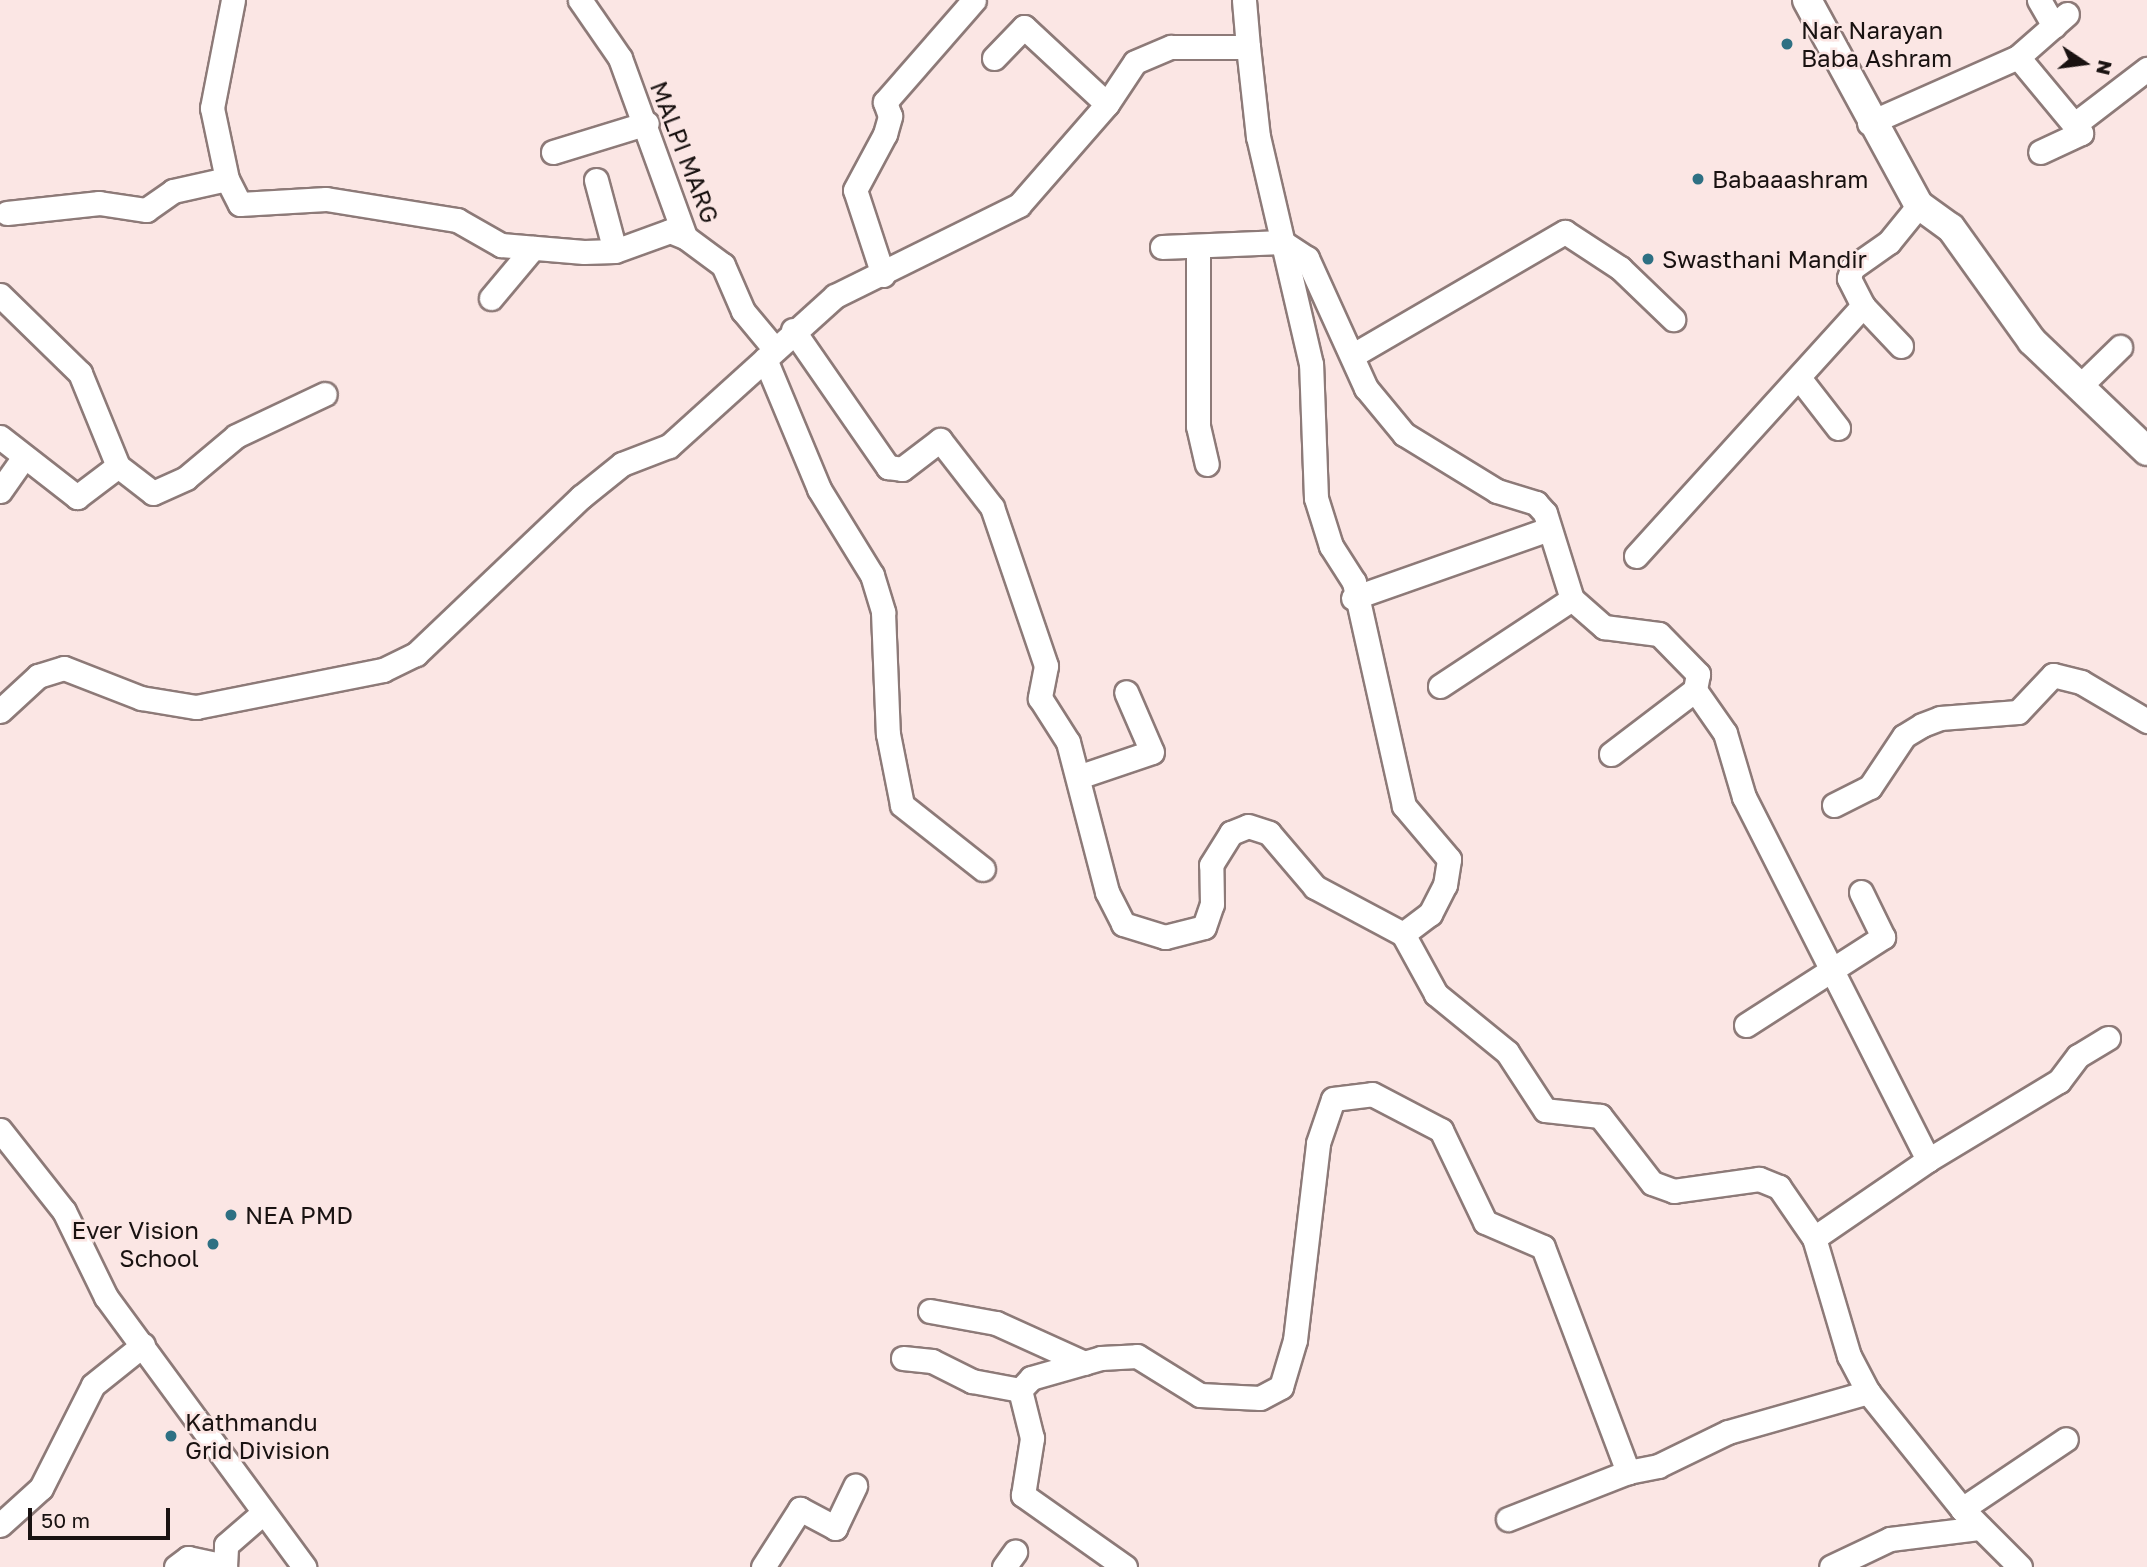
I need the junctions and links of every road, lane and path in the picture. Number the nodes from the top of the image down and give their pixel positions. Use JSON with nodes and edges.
{"nodes":[{"id":1,"x":233,"y":0,"type":"edge"},
{"id":2,"x":580,"y":0,"type":"edge"},
{"id":3,"x":974,"y":0,"type":"edge"},
{"id":4,"x":1244,"y":0,"type":"edge"},
{"id":5,"x":1807,"y":0,"type":"edge"},
{"id":6,"x":2039,"y":0,"type":"edge"},
{"id":7,"x":1248,"y":47,"type":"junction"},
{"id":8,"x":2018,"y":57,"type":"junction"},
{"id":9,"x":994,"y":58,"type":"dead end"},
{"id":10,"x":2147,"y":69,"type":"edge"},
{"id":11,"x":1107,"y":104,"type":"junction"},
{"id":12,"x":646,"y":123,"type":"junction"},
{"id":13,"x":1869,"y":123,"type":"junction"},
{"id":14,"x":2074,"y":124,"type":"junction"},
{"id":15,"x":553,"y":152,"type":"dead end"},
{"id":16,"x":2040,"y":152,"type":"dead end"},
{"id":17,"x":227,"y":179,"type":"junction"},
{"id":18,"x":596,"y":180,"type":"dead end"},
{"id":19,"x":1919,"y":205,"type":"junction"},
{"id":20,"x":2,"y":212,"type":"edge"},
{"id":21,"x":685,"y":237,"type":"junction"},
{"id":22,"x":1282,"y":242,"type":"junction"},
{"id":23,"x":1198,"y":246,"type":"junction"},
{"id":24,"x":1162,"y":247,"type":"dead end"},
{"id":25,"x":533,"y":248,"type":"junction"},
{"id":26,"x":615,"y":251,"type":"junction"},
{"id":27,"x":883,"y":275,"type":"junction"},
{"id":28,"x":0,"y":295,"type":"edge"},
{"id":29,"x":491,"y":298,"type":"dead end"},
{"id":30,"x":1863,"y":306,"type":"junction"},
{"id":31,"x":1673,"y":319,"type":"dead end"},
{"id":32,"x":793,"y":330,"type":"junction"},
{"id":33,"x":1900,"y":346,"type":"dead end"},
{"id":34,"x":2120,"y":347,"type":"dead end"},
{"id":35,"x":769,"y":353,"type":"junction"},
{"id":36,"x":1355,"y":354,"type":"junction"},
{"id":37,"x":1800,"y":379,"type":"junction"},
{"id":38,"x":2081,"y":386,"type":"junction"},
{"id":39,"x":325,"y":394,"type":"dead end"},
{"id":40,"x":1838,"y":428,"type":"dead end"},
{"id":41,"x":0,"y":437,"type":"edge"},
{"id":42,"x":2147,"y":452,"type":"edge"},
{"id":43,"x":24,"y":457,"type":"junction"},
{"id":44,"x":1207,"y":464,"type":"dead end"},
{"id":45,"x":118,"y":466,"type":"junction"},
{"id":46,"x":0,"y":491,"type":"edge"},
{"id":47,"x":1549,"y":529,"type":"junction"},
{"id":48,"x":1636,"y":556,"type":"dead end"},
{"id":49,"x":1353,"y":598,"type":"junction"},
{"id":50,"x":1572,"y":599,"type":"junction"},
{"id":51,"x":1440,"y":686,"type":"dead end"},
{"id":52,"x":1695,"y":690,"type":"junction"},
{"id":53,"x":1126,"y":692,"type":"dead end"},
{"id":54,"x":0,"y":711,"type":"edge"},
{"id":55,"x":2147,"y":721,"type":"edge"},
{"id":56,"x":1611,"y":754,"type":"dead end"},
{"id":57,"x":1078,"y":777,"type":"junction"},
{"id":58,"x":1834,"y":805,"type":"dead end"},
{"id":59,"x":983,"y":869,"type":"dead end"},
{"id":60,"x":1861,"y":892,"type":"dead end"},
{"id":61,"x":1403,"y":934,"type":"junction"},
{"id":62,"x":1828,"y":967,"type":"junction"},
{"id":63,"x":1746,"y":1025,"type":"dead end"},
{"id":64,"x":2108,"y":1038,"type":"dead end"},
{"id":65,"x":0,"y":1130,"type":"edge"},
{"id":66,"x":8,"y":1158,"type":"edge"},
{"id":67,"x":1928,"y":1160,"type":"junction"},
{"id":68,"x":1814,"y":1237,"type":"junction"},
{"id":69,"x":930,"y":1311,"type":"dead end"},
{"id":70,"x":144,"y":1345,"type":"junction"},
{"id":71,"x":903,"y":1359,"type":"dead end"},
{"id":72,"x":1084,"y":1363,"type":"junction"},
{"id":73,"x":1020,"y":1390,"type":"junction"},
{"id":74,"x":1868,"y":1392,"type":"junction"},
{"id":75,"x":2066,"y":1439,"type":"dead end"},
{"id":76,"x":1628,"y":1472,"type":"junction"},
{"id":77,"x":855,"y":1486,"type":"dead end"},
{"id":78,"x":1962,"y":1509,"type":"junction"},
{"id":79,"x":263,"y":1513,"type":"junction"},
{"id":80,"x":1508,"y":1519,"type":"dead end"},
{"id":81,"x":0,"y":1525,"type":"edge"},
{"id":82,"x":1980,"y":1528,"type":"junction"},
{"id":83,"x":176,"y":1567,"type":"edge"},
{"id":84,"x":225,"y":1567,"type":"edge"},
{"id":85,"x":304,"y":1567,"type":"edge"},
{"id":86,"x":762,"y":1567,"type":"edge"},
{"id":87,"x":1125,"y":1567,"type":"edge"},
{"id":88,"x":1830,"y":1567,"type":"edge"},
{"id":89,"x":2020,"y":1567,"type":"edge"}],
"edges":[{"from":1,"to":17,"type":"street"},
{"from":2,"to":12,"type":"street","name":"MALPI MARG"},
{"from":3,"to":27,"type":"street"},
{"from":4,"to":7,"type":"street"},
{"from":5,"to":13,"type":"street"},
{"from":6,"to":8,"type":"street"},
{"from":7,"to":11,"type":"street"},
{"from":7,"to":22,"type":"street"},
{"from":8,"to":13,"type":"street"},
{"from":8,"to":14,"type":"street"},
{"from":9,"to":11,"type":"street"},
{"from":10,"to":14,"type":"street"},
{"from":11,"to":27,"type":"street"},
{"from":12,"to":15,"type":"street"},
{"from":12,"to":21,"type":"street","name":"MALPI MARG"},
{"from":13,"to":19,"type":"street"},
{"from":14,"to":16,"type":"street"},
{"from":17,"to":20,"type":"street"},
{"from":17,"to":25,"type":"street"},
{"from":18,"to":26,"type":"street"},
{"from":19,"to":30,"type":"street"},
{"from":19,"to":38,"type":"street"},
{"from":21,"to":26,"type":"street"},
{"from":21,"to":35,"type":"street","name":"MALPI MARG"},
{"from":22,"to":23,"type":"street"},
{"from":22,"to":36,"type":"street"},
{"from":22,"to":49,"type":"street"},
{"from":23,"to":24,"type":"street"},
{"from":23,"to":44,"type":"street"},
{"from":25,"to":26,"type":"street"},
{"from":25,"to":29,"type":"street"},
{"from":27,"to":32,"type":"street"},
{"from":28,"to":45,"type":"street"},
{"from":30,"to":33,"type":"street"},
{"from":30,"to":37,"type":"street"},
{"from":31,"to":36,"type":"street"},
{"from":32,"to":35,"type":"street"},
{"from":32,"to":57,"type":"street"},
{"from":34,"to":38,"type":"street"},
{"from":35,"to":54,"type":"street"},
{"from":35,"to":59,"type":"street","name":"MALPI MARG"},
{"from":36,"to":47,"type":"street"},
{"from":37,"to":40,"type":"street"},
{"from":37,"to":48,"type":"street"},
{"from":38,"to":42,"type":"street"},
{"from":39,"to":45,"type":"street"},
{"from":41,"to":43,"type":"street"},
{"from":43,"to":45,"type":"street"},
{"from":43,"to":46,"type":"street"},
{"from":47,"to":49,"type":"street"},
{"from":47,"to":50,"type":"street"},
{"from":49,"to":61,"type":"street"},
{"from":50,"to":51,"type":"street"},
{"from":50,"to":52,"type":"street"},
{"from":52,"to":56,"type":"street"},
{"from":52,"to":62,"type":"street"},
{"from":53,"to":57,"type":"street"},
{"from":55,"to":58,"type":"street"},
{"from":57,"to":61,"type":"street"},
{"from":60,"to":62,"type":"street"},
{"from":61,"to":68,"type":"street"},
{"from":62,"to":63,"type":"street"},
{"from":62,"to":67,"type":"street"},
{"from":64,"to":67,"type":"street"},
{"from":65,"to":66,"type":"street"},
{"from":66,"to":70,"type":"street"},
{"from":67,"to":68,"type":"street"},
{"from":68,"to":74,"type":"street"},
{"from":69,"to":72,"type":"street"},
{"from":70,"to":79,"type":"street"},
{"from":70,"to":81,"type":"street"},
{"from":71,"to":73,"type":"street"},
{"from":72,"to":73,"type":"street"},
{"from":72,"to":76,"type":"street"},
{"from":73,"to":87,"type":"street"},
{"from":74,"to":76,"type":"street"},
{"from":74,"to":78,"type":"street"},
{"from":75,"to":78,"type":"street"},
{"from":76,"to":80,"type":"street"},
{"from":77,"to":86,"type":"street"},
{"from":78,"to":82,"type":"street"},
{"from":79,"to":84,"type":"street"},
{"from":79,"to":85,"type":"street"},
{"from":82,"to":88,"type":"street"},
{"from":82,"to":89,"type":"street"},
{"from":83,"to":84,"type":"street"}]}
